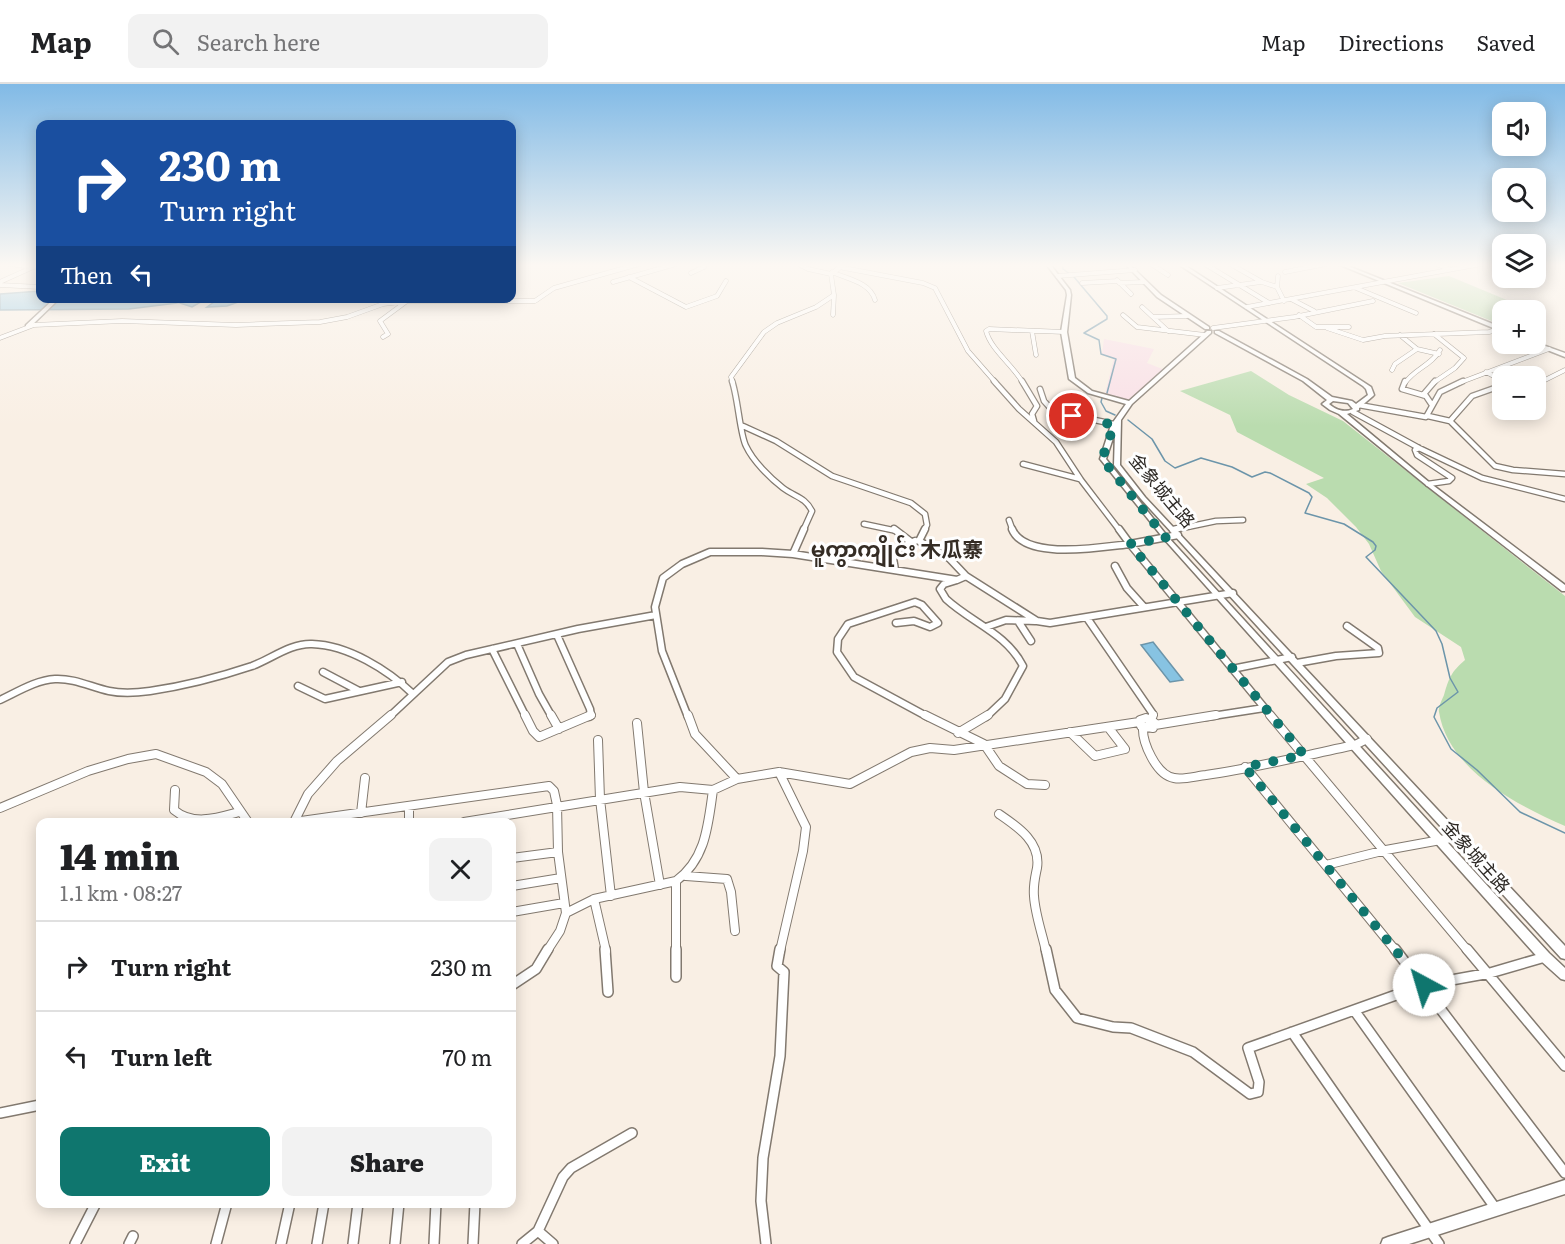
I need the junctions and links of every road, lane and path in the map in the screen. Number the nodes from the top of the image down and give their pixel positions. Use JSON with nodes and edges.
{"nodes":[{"id":1,"x":36,"y":318,"type":"edge"},
{"id":2,"x":337,"y":318,"type":"edge"},
{"id":3,"x":384,"y":318,"type":"edge"},
{"id":4,"x":790,"y":318,"type":"edge"},
{"id":5,"x":951,"y":318,"type":"edge"},
{"id":6,"x":1066,"y":318,"type":"edge"},
{"id":7,"x":1127,"y":318,"type":"edge"},
{"id":8,"x":1154,"y":318,"type":"edge"},
{"id":9,"x":1190,"y":318,"type":"edge"},
{"id":10,"x":1264,"y":318,"type":"edge"},
{"id":11,"x":1279,"y":318,"type":"edge"},
{"id":12,"x":1302,"y":318,"type":"edge"},
{"id":13,"x":1476,"y":318,"type":"edge"},
{"id":14,"x":1267,"y":320,"type":"junction"},
{"id":15,"x":1492,"y":325,"type":"edge"},
{"id":16,"x":28,"y":326,"type":"junction"},
{"id":17,"x":1349,"y":327,"type":"dead end"},
{"id":18,"x":1327,"y":328,"type":"junction"},
{"id":19,"x":1492,"y":330,"type":"edge"},
{"id":20,"x":1032,"y":331,"type":"junction"},
{"id":21,"x":1168,"y":331,"type":"junction"},
{"id":22,"x":1210,"y":331,"type":"junction"},
{"id":23,"x":1064,"y":332,"type":"junction"},
{"id":24,"x":1434,"y":333,"type":"junction"},
{"id":25,"x":1400,"y":335,"type":"junction"},
{"id":26,"x":0,"y":338,"type":"edge"},
{"id":27,"x":383,"y":338,"type":"dead end"},
{"id":28,"x":1546,"y":346,"type":"edge"},
{"id":29,"x":1546,"y":347,"type":"edge"},
{"id":30,"x":1550,"y":349,"type":"junction"},
{"id":31,"x":1417,"y":350,"type":"junction"},
{"id":32,"x":1565,"y":354,"type":"edge"},
{"id":33,"x":1036,"y":355,"type":"dead end"},
{"id":34,"x":1392,"y":370,"type":"dead end"},
{"id":35,"x":1565,"y":370,"type":"edge"},
{"id":36,"x":1486,"y":372,"type":"junction"},
{"id":37,"x":1492,"y":376,"type":"edge"},
{"id":38,"x":1546,"y":379,"type":"edge"},
{"id":39,"x":1492,"y":386,"type":"edge"},
{"id":40,"x":1040,"y":389,"type":"dead end"},
{"id":41,"x":1423,"y":395,"type":"junction"},
{"id":42,"x":1330,"y":399,"type":"junction"},
{"id":43,"x":1130,"y":403,"type":"junction"},
{"id":44,"x":1432,"y":405,"type":"junction"},
{"id":45,"x":1356,"y":408,"type":"junction"},
{"id":46,"x":1341,"y":412,"type":"junction"},
{"id":47,"x":1428,"y":416,"type":"junction"},
{"id":48,"x":1450,"y":421,"type":"junction"},
{"id":49,"x":1035,"y":422,"type":"junction"},
{"id":50,"x":1116,"y":423,"type":"junction"},
{"id":51,"x":742,"y":426,"type":"junction"},
{"id":52,"x":1419,"y":448,"type":"junction"},
{"id":53,"x":1023,"y":464,"type":"dead end"},
{"id":54,"x":1565,"y":474,"type":"edge"},
{"id":55,"x":1081,"y":480,"type":"junction"},
{"id":56,"x":1428,"y":484,"type":"junction"},
{"id":57,"x":1136,"y":488,"type":"junction"},
{"id":58,"x":1125,"y":490,"type":"junction"},
{"id":59,"x":1565,"y":499,"type":"edge"},
{"id":60,"x":1009,"y":520,"type":"dead end"},
{"id":61,"x":1244,"y":520,"type":"dead end"},
{"id":62,"x":864,"y":524,"type":"dead end"},
{"id":63,"x":1176,"y":533,"type":"junction"},
{"id":64,"x":1166,"y":538,"type":"junction"},
{"id":65,"x":919,"y":541,"type":"junction"},
{"id":66,"x":911,"y":542,"type":"junction"},
{"id":67,"x":1130,"y":544,"type":"junction"},
{"id":68,"x":793,"y":554,"type":"junction"},
{"id":69,"x":1114,"y":566,"type":"dead end"},
{"id":70,"x":895,"y":570,"type":"junction"},
{"id":71,"x":966,"y":576,"type":"junction"},
{"id":72,"x":957,"y":580,"type":"junction"},
{"id":73,"x":1565,"y":589,"type":"edge"},
{"id":74,"x":1233,"y":594,"type":"junction"},
{"id":75,"x":1220,"y":596,"type":"junction"},
{"id":76,"x":1179,"y":604,"type":"junction"},
{"id":77,"x":1144,"y":607,"type":"junction"},
{"id":78,"x":656,"y":615,"type":"junction"},
{"id":79,"x":1087,"y":618,"type":"junction"},
{"id":80,"x":1018,"y":621,"type":"junction"},
{"id":81,"x":1037,"y":621,"type":"junction"},
{"id":82,"x":896,"y":623,"type":"dead end"},
{"id":83,"x":1347,"y":626,"type":"dead end"},
{"id":84,"x":986,"y":627,"type":"junction"},
{"id":85,"x":557,"y":634,"type":"junction"},
{"id":86,"x":1031,"y":641,"type":"dead end"},
{"id":87,"x":516,"y":644,"type":"junction"},
{"id":88,"x":492,"y":649,"type":"junction"},
{"id":89,"x":1279,"y":660,"type":"junction"},
{"id":90,"x":1294,"y":660,"type":"junction"},
{"id":91,"x":1232,"y":669,"type":"junction"},
{"id":92,"x":323,"y":672,"type":"dead end"},
{"id":93,"x":402,"y":681,"type":"junction"},
{"id":94,"x":298,"y":687,"type":"dead end"},
{"id":95,"x":360,"y":691,"type":"junction"},
{"id":96,"x":413,"y":694,"type":"junction"},
{"id":97,"x":0,"y":700,"type":"edge"},
{"id":98,"x":1264,"y":708,"type":"junction"},
{"id":99,"x":1153,"y":722,"type":"junction"},
{"id":100,"x":637,"y":723,"type":"dead end"},
{"id":101,"x":1141,"y":725,"type":"junction"},
{"id":102,"x":1108,"y":727,"type":"junction"},
{"id":103,"x":560,"y":729,"type":"junction"},
{"id":104,"x":1070,"y":732,"type":"junction"},
{"id":105,"x":958,"y":733,"type":"junction"},
{"id":106,"x":1367,"y":739,"type":"junction"},
{"id":107,"x":598,"y":740,"type":"dead end"},
{"id":108,"x":984,"y":744,"type":"junction"},
{"id":109,"x":1355,"y":745,"type":"junction"},
{"id":110,"x":1304,"y":755,"type":"junction"},
{"id":111,"x":1245,"y":767,"type":"junction"},
{"id":112,"x":779,"y":772,"type":"junction"},
{"id":113,"x":365,"y":778,"type":"dead end"},
{"id":114,"x":737,"y":779,"type":"junction"},
{"id":115,"x":1045,"y":785,"type":"dead end"},
{"id":116,"x":176,"y":790,"type":"dead end"},
{"id":117,"x":713,"y":790,"type":"junction"},
{"id":118,"x":645,"y":792,"type":"junction"},
{"id":119,"x":600,"y":799,"type":"junction"},
{"id":120,"x":557,"y":805,"type":"junction"},
{"id":121,"x":409,"y":806,"type":"junction"},
{"id":122,"x":0,"y":808,"type":"edge"},
{"id":123,"x":239,"y":812,"type":"junction"},
{"id":124,"x":361,"y":813,"type":"junction"},
{"id":125,"x":999,"y":814,"type":"dead end"},
{"id":126,"x":196,"y":818,"type":"edge"},
{"id":127,"x":214,"y":818,"type":"edge"},
{"id":128,"x":244,"y":818,"type":"edge"},
{"id":129,"x":296,"y":818,"type":"edge"},
{"id":130,"x":324,"y":818,"type":"edge"},
{"id":131,"x":409,"y":818,"type":"edge"},
{"id":132,"x":486,"y":818,"type":"edge"},
{"id":133,"x":1457,"y":837,"type":"junction"},
{"id":134,"x":1440,"y":840,"type":"junction"},
{"id":135,"x":1386,"y":850,"type":"junction"},
{"id":136,"x":558,"y":852,"type":"junction"},
{"id":137,"x":516,"y":857,"type":"edge"},
{"id":138,"x":1326,"y":865,"type":"junction"},
{"id":139,"x":686,"y":876,"type":"junction"},
{"id":140,"x":561,"y":878,"type":"junction"},
{"id":141,"x":676,"y":881,"type":"junction"},
{"id":142,"x":516,"y":885,"type":"edge"},
{"id":143,"x":660,"y":885,"type":"junction"},
{"id":144,"x":611,"y":896,"type":"junction"},
{"id":145,"x":594,"y":899,"type":"junction"},
{"id":146,"x":564,"y":903,"type":"junction"},
{"id":147,"x":516,"y":911,"type":"edge"},
{"id":148,"x":566,"y":913,"type":"junction"},
{"id":149,"x":735,"y":931,"type":"dead end"},
{"id":150,"x":1564,"y":952,"type":"edge"},
{"id":151,"x":1545,"y":957,"type":"junction"},
{"id":152,"x":1490,"y":973,"type":"junction"},
{"id":153,"x":1565,"y":975,"type":"edge"},
{"id":154,"x":676,"y":977,"type":"dead end"},
{"id":155,"x":516,"y":982,"type":"edge"},
{"id":156,"x":1424,"y":985,"type":"junction"},
{"id":157,"x":608,"y":992,"type":"dead end"},
{"id":158,"x":1354,"y":1010,"type":"junction"},
{"id":159,"x":1292,"y":1032,"type":"junction"},
{"id":160,"x":1565,"y":1066,"type":"edge"},
{"id":161,"x":36,"y":1106,"type":"edge"},
{"id":162,"x":0,"y":1113,"type":"edge"},
{"id":163,"x":632,"y":1133,"type":"dead end"},
{"id":164,"x":1565,"y":1173,"type":"edge"},
{"id":165,"x":1565,"y":1187,"type":"edge"},
{"id":166,"x":93,"y":1208,"type":"edge"},
{"id":167,"x":225,"y":1208,"type":"edge"},
{"id":168,"x":289,"y":1208,"type":"edge"},
{"id":169,"x":323,"y":1208,"type":"edge"},
{"id":170,"x":357,"y":1208,"type":"edge"},
{"id":171,"x":399,"y":1208,"type":"edge"},
{"id":172,"x":436,"y":1208,"type":"edge"},
{"id":173,"x":475,"y":1208,"type":"edge"},
{"id":174,"x":1496,"y":1209,"type":"junction"},
{"id":175,"x":1429,"y":1229,"type":"junction"},
{"id":176,"x":538,"y":1231,"type":"junction"},
{"id":177,"x":75,"y":1244,"type":"edge"},
{"id":178,"x":216,"y":1244,"type":"edge"},
{"id":179,"x":282,"y":1244,"type":"edge"},
{"id":180,"x":318,"y":1244,"type":"edge"},
{"id":181,"x":353,"y":1244,"type":"edge"},
{"id":182,"x":395,"y":1244,"type":"edge"},
{"id":183,"x":434,"y":1244,"type":"edge"},
{"id":184,"x":474,"y":1244,"type":"edge"},
{"id":185,"x":522,"y":1244,"type":"edge"},
{"id":186,"x":553,"y":1244,"type":"edge"},
{"id":187,"x":766,"y":1244,"type":"edge"},
{"id":188,"x":1388,"y":1244,"type":"edge"},
{"id":189,"x":1439,"y":1244,"type":"edge"}],
"edges":[{"from":1,"to":16,"type":"main road"},
{"from":2,"to":16,"type":"street"},
{"from":3,"to":27,"type":"street"},
{"from":4,"to":51,"type":"street"},
{"from":5,"to":49,"type":"street"},
{"from":6,"to":23,"type":"main road"},
{"from":7,"to":21,"type":"street"},
{"from":8,"to":21,"type":"street"},
{"from":9,"to":22,"type":"main road"},
{"from":10,"to":14,"type":"main road"},
{"from":11,"to":14,"type":"street"},
{"from":12,"to":18,"type":"street"},
{"from":13,"to":15,"type":"main road"},
{"from":14,"to":22,"type":"street"},
{"from":14,"to":45,"type":"main road"},
{"from":16,"to":26,"type":"street"},
{"from":17,"to":18,"type":"street"},
{"from":18,"to":25,"type":"street"},
{"from":19,"to":24,"type":"street"},
{"from":20,"to":23,"type":"street"},
{"from":20,"to":33,"type":"street"},
{"from":20,"to":49,"type":"street"},
{"from":21,"to":22,"type":"street"},
{"from":22,"to":42,"type":"main road"},
{"from":22,"to":43,"type":"main road"},
{"from":23,"to":43,"type":"main road"},
{"from":24,"to":25,"type":"street"},
{"from":24,"to":41,"type":"street"},
{"from":25,"to":31,"type":"street"},
{"from":28,"to":32,"type":"main road"},
{"from":29,"to":30,"type":"main road"},
{"from":30,"to":32,"type":"main road"},
{"from":30,"to":36,"type":"street"},
{"from":31,"to":34,"type":"street"},
{"from":31,"to":41,"type":"street"},
{"from":35,"to":38,"type":"street"},
{"from":36,"to":37,"type":"street"},
{"from":36,"to":44,"type":"street"},
{"from":39,"to":48,"type":"street"},
{"from":40,"to":50,"type":"street"},
{"from":41,"to":44,"type":"street"},
{"from":42,"to":45,"type":"main road"},
{"from":42,"to":46,"type":"main road"},
{"from":43,"to":50,"type":"main road"},
{"from":44,"to":47,"type":"street"},
{"from":45,"to":46,"type":"main road"},
{"from":45,"to":47,"type":"street"},
{"from":45,"to":52,"type":"street"},
{"from":46,"to":56,"type":"main road"},
{"from":47,"to":48,"type":"street"},
{"from":48,"to":54,"type":"street"},
{"from":49,"to":55,"type":"street"},
{"from":50,"to":57,"type":"main road","name":"金象城主路"},
{"from":50,"to":58,"type":"main road","name":"金象城主路"},
{"from":51,"to":65,"type":"street"},
{"from":51,"to":68,"type":"street"},
{"from":52,"to":56,"type":"street"},
{"from":52,"to":59,"type":"street"},
{"from":53,"to":55,"type":"street"},
{"from":55,"to":67,"type":"street"},
{"from":56,"to":73,"type":"main road"},
{"from":57,"to":58,"type":"main road"},
{"from":57,"to":63,"type":"main road","name":"金象城主路"},
{"from":58,"to":64,"type":"main road","name":"金象城主路"},
{"from":60,"to":67,"type":"street"},
{"from":61,"to":63,"type":"street"},
{"from":62,"to":66,"type":"street"},
{"from":63,"to":64,"type":"street"},
{"from":63,"to":74,"type":"main road","name":"金象城主路"},
{"from":64,"to":67,"type":"street"},
{"from":64,"to":75,"type":"main road","name":"金象城主路"},
{"from":65,"to":66,"type":"street"},
{"from":65,"to":71,"type":"street"},
{"from":66,"to":70,"type":"street"},
{"from":67,"to":76,"type":"street"},
{"from":68,"to":70,"type":"street"},
{"from":68,"to":78,"type":"street"},
{"from":69,"to":77,"type":"street"},
{"from":70,"to":72,"type":"street"},
{"from":71,"to":72,"type":"street"},
{"from":71,"to":81,"type":"street"},
{"from":72,"to":84,"type":"street"},
{"from":74,"to":75,"type":"street"},
{"from":74,"to":90,"type":"main road","name":"金象城主路"},
{"from":75,"to":76,"type":"street"},
{"from":75,"to":89,"type":"main road","name":"金象城主路"},
{"from":76,"to":77,"type":"street"},
{"from":76,"to":91,"type":"street"},
{"from":77,"to":79,"type":"street"},
{"from":78,"to":85,"type":"street"},
{"from":78,"to":114,"type":"street"},
{"from":79,"to":81,"type":"street"},
{"from":79,"to":99,"type":"street"},
{"from":80,"to":81,"type":"street"},
{"from":80,"to":84,"type":"street"},
{"from":80,"to":86,"type":"street"},
{"from":82,"to":105,"type":"street"},
{"from":83,"to":90,"type":"street"},
{"from":84,"to":105,"type":"street"},
{"from":85,"to":87,"type":"street"},
{"from":85,"to":103,"type":"street"},
{"from":87,"to":88,"type":"street"},
{"from":87,"to":103,"type":"street"},
{"from":88,"to":96,"type":"street"},
{"from":88,"to":103,"type":"street"},
{"from":89,"to":90,"type":"street"},
{"from":89,"to":91,"type":"street"},
{"from":89,"to":109,"type":"main road","name":"金象城主路"},
{"from":90,"to":106,"type":"main road","name":"金象城主路"},
{"from":91,"to":98,"type":"street"},
{"from":92,"to":95,"type":"street"},
{"from":93,"to":95,"type":"street"},
{"from":93,"to":96,"type":"street"},
{"from":93,"to":97,"type":"street"},
{"from":94,"to":95,"type":"street"},
{"from":96,"to":129,"type":"street"},
{"from":98,"to":99,"type":"street"},
{"from":98,"to":110,"type":"street"},
{"from":99,"to":101,"type":"street"},
{"from":100,"to":118,"type":"street"},
{"from":101,"to":102,"type":"street"},
{"from":101,"to":111,"type":"street"},
{"from":102,"to":104,"type":"street"},
{"from":102,"to":104,"type":"street"},
{"from":104,"to":108,"type":"street"},
{"from":105,"to":108,"type":"street"},
{"from":106,"to":109,"type":"street"},
{"from":106,"to":133,"type":"main road","name":"金象城主路"},
{"from":107,"to":119,"type":"street"},
{"from":108,"to":112,"type":"street"},
{"from":108,"to":115,"type":"street"},
{"from":109,"to":110,"type":"street"},
{"from":109,"to":134,"type":"main road","name":"金象城主路"},
{"from":110,"to":111,"type":"street"},
{"from":110,"to":135,"type":"street"},
{"from":111,"to":138,"type":"street"},
{"from":112,"to":114,"type":"street"},
{"from":112,"to":187,"type":"street"},
{"from":113,"to":124,"type":"street"},
{"from":114,"to":117,"type":"street"},
{"from":116,"to":126,"type":"street"},
{"from":117,"to":118,"type":"street"},
{"from":117,"to":139,"type":"street"},
{"from":118,"to":119,"type":"street"},
{"from":118,"to":143,"type":"street"},
{"from":119,"to":120,"type":"street"},
{"from":119,"to":144,"type":"street"},
{"from":120,"to":121,"type":"street"},
{"from":120,"to":132,"type":"street"},
{"from":120,"to":136,"type":"street"},
{"from":121,"to":124,"type":"street"},
{"from":121,"to":131,"type":"street"},
{"from":122,"to":123,"type":"street"},
{"from":123,"to":127,"type":"street"},
{"from":123,"to":128,"type":"street"},
{"from":124,"to":130,"type":"street"},
{"from":125,"to":159,"type":"street"},
{"from":133,"to":134,"type":"street"},
{"from":133,"to":150,"type":"main road","name":"金象城主路"},
{"from":134,"to":135,"type":"street"},
{"from":134,"to":151,"type":"main road","name":"金象城主路"},
{"from":135,"to":138,"type":"street"},
{"from":135,"to":152,"type":"street"},
{"from":136,"to":137,"type":"street"},
{"from":136,"to":140,"type":"street"},
{"from":138,"to":156,"type":"street"},
{"from":139,"to":141,"type":"street"},
{"from":139,"to":149,"type":"street"},
{"from":140,"to":142,"type":"street"},
{"from":140,"to":146,"type":"street"},
{"from":141,"to":143,"type":"street"},
{"from":141,"to":154,"type":"street"},
{"from":143,"to":144,"type":"street"},
{"from":144,"to":145,"type":"street"},
{"from":145,"to":148,"type":"street"},
{"from":145,"to":157,"type":"street"},
{"from":146,"to":147,"type":"street"},
{"from":146,"to":148,"type":"street"},
{"from":148,"to":155,"type":"street"},
{"from":150,"to":151,"type":"main road"},
{"from":151,"to":152,"type":"street"},
{"from":151,"to":153,"type":"main road","name":"金象城主路"},
{"from":152,"to":156,"type":"street"},
{"from":152,"to":160,"type":"street"},
{"from":156,"to":158,"type":"street"},
{"from":156,"to":164,"type":"street"},
{"from":158,"to":159,"type":"street"},
{"from":158,"to":174,"type":"street"},
{"from":159,"to":175,"type":"street"},
{"from":161,"to":162,"type":"street"},
{"from":163,"to":176,"type":"street"},
{"from":165,"to":174,"type":"main road"},
{"from":166,"to":177,"type":"street"},
{"from":167,"to":178,"type":"street"},
{"from":168,"to":179,"type":"street"},
{"from":169,"to":180,"type":"street"},
{"from":170,"to":181,"type":"street"},
{"from":171,"to":182,"type":"street"},
{"from":172,"to":183,"type":"street"},
{"from":173,"to":184,"type":"street"},
{"from":174,"to":175,"type":"main road"},
{"from":175,"to":188,"type":"main road"},
{"from":175,"to":189,"type":"street"},
{"from":176,"to":185,"type":"street"},
{"from":176,"to":186,"type":"street"}]}
